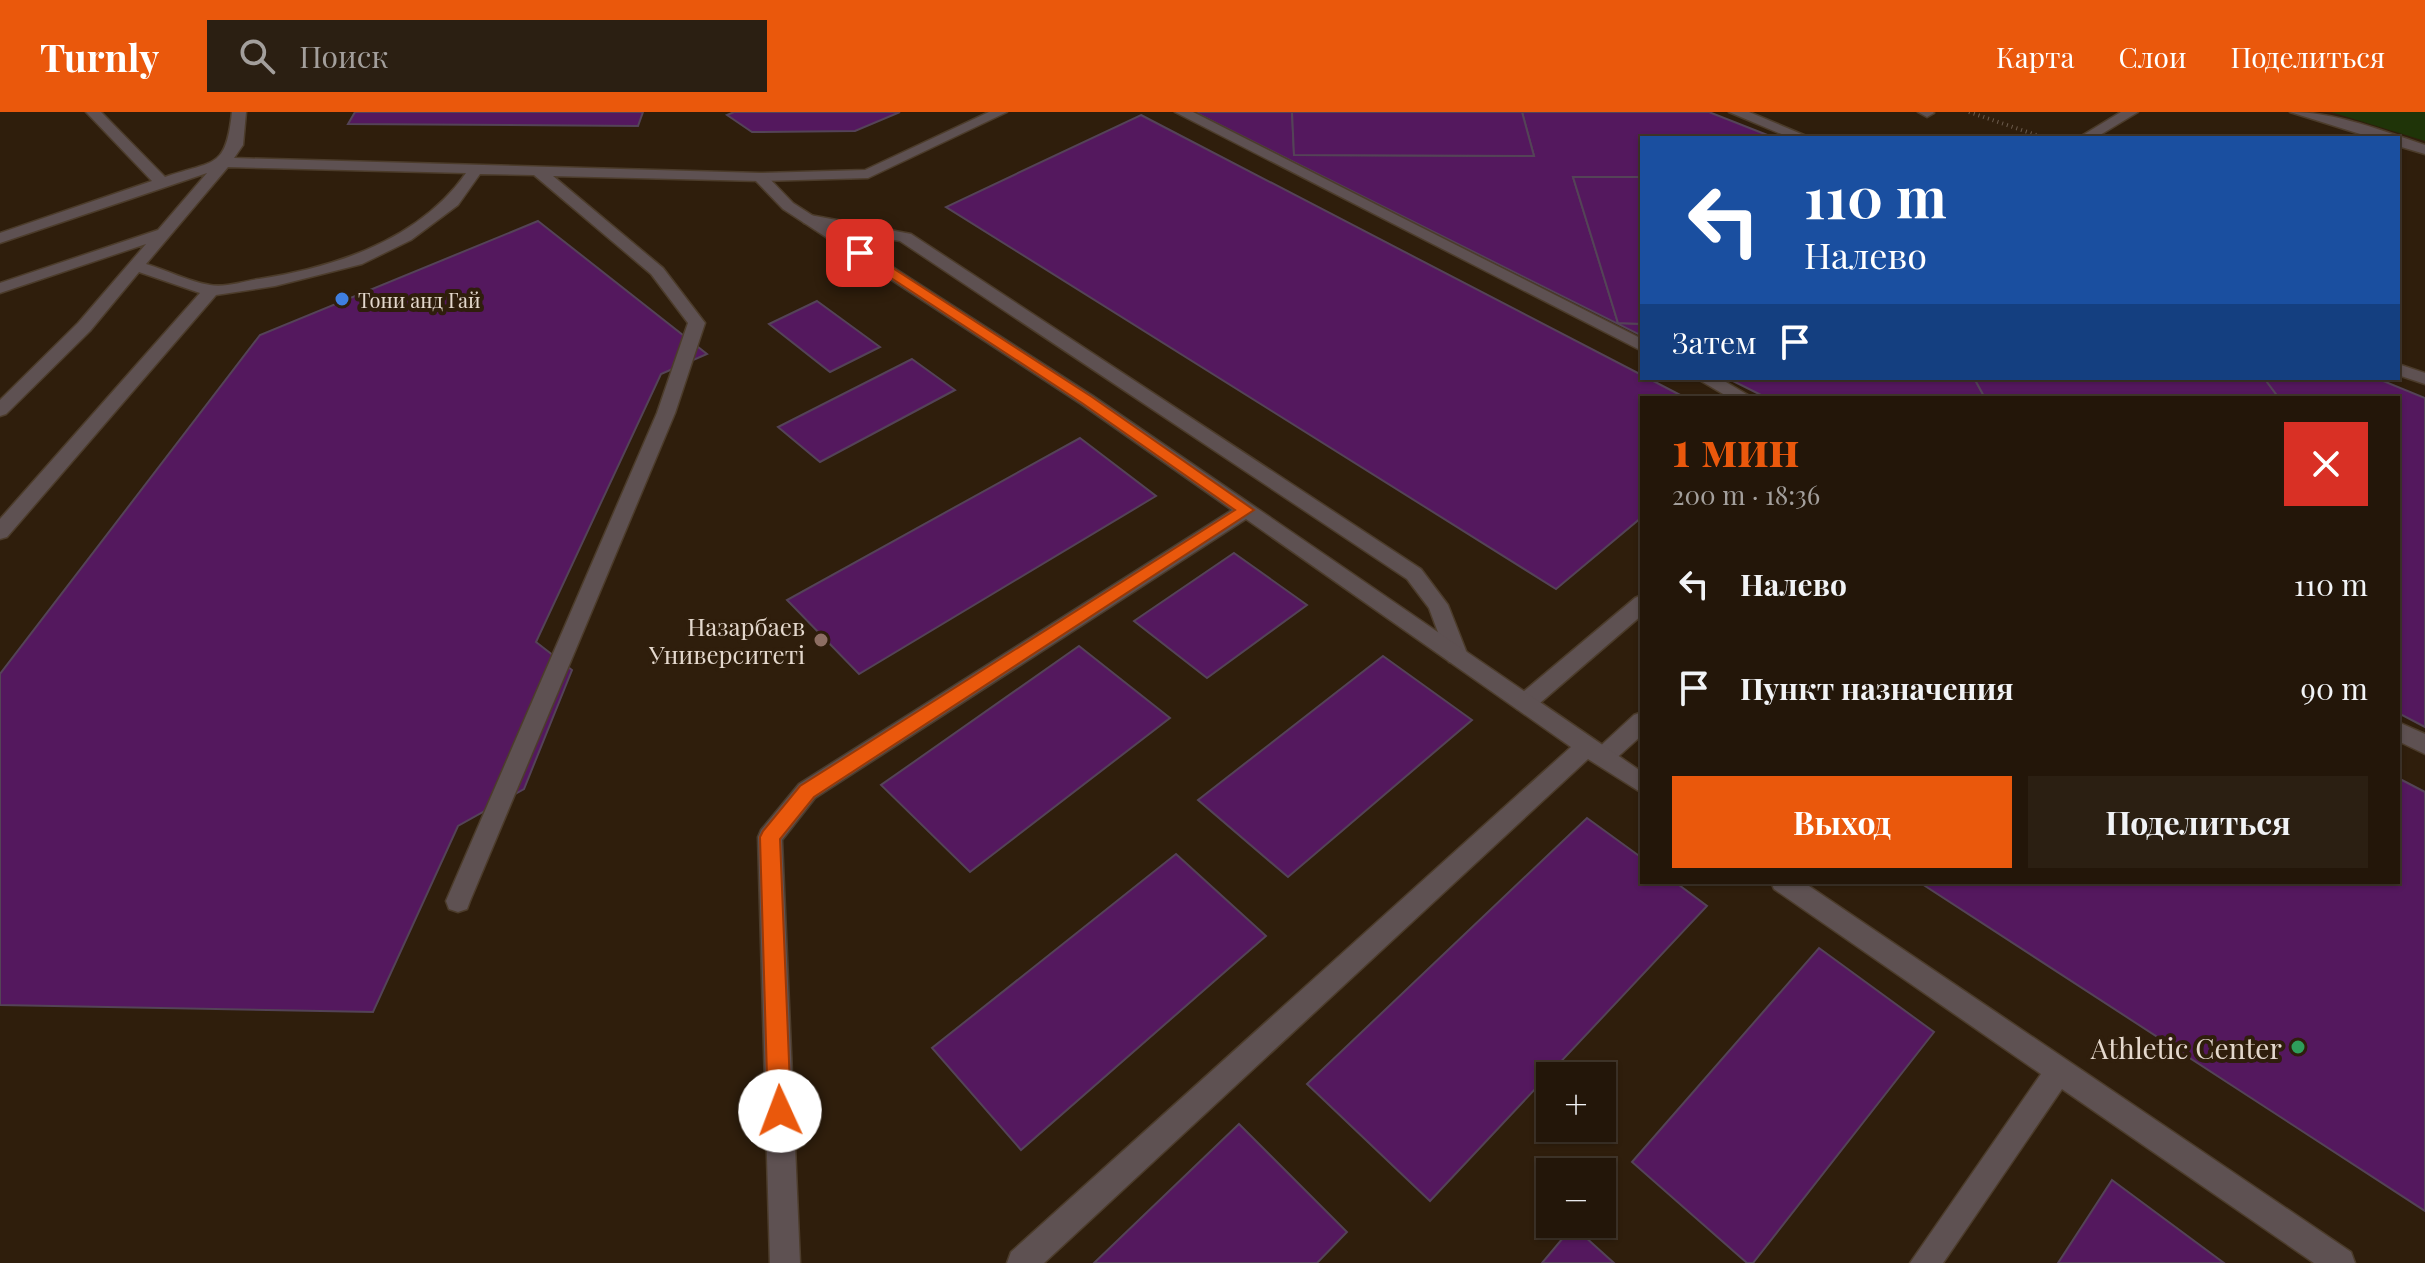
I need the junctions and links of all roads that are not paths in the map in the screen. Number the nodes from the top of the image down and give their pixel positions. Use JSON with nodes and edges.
{"nodes":[{"id":1,"x":93,"y":112,"type":"edge"},
{"id":2,"x":239,"y":112,"type":"edge"},
{"id":3,"x":1000,"y":112,"type":"edge"},
{"id":4,"x":1182,"y":112,"type":"edge"},
{"id":5,"x":1736,"y":112,"type":"edge"},
{"id":6,"x":2131,"y":112,"type":"edge"},
{"id":7,"x":2297,"y":112,"type":"edge"},
{"id":8,"x":1799,"y":136,"type":"edge"},
{"id":9,"x":2089,"y":136,"type":"edge"},
{"id":10,"x":2382,"y":136,"type":"edge"},
{"id":11,"x":2400,"y":142,"type":"edge"},
{"id":12,"x":2425,"y":150,"type":"edge"},
{"id":13,"x":224,"y":162,"type":"junction"},
{"id":14,"x":476,"y":169,"type":"junction"},
{"id":15,"x":537,"y":170,"type":"junction"},
{"id":16,"x":760,"y":177,"type":"junction"},
{"id":17,"x":162,"y":183,"type":"junction"},
{"id":18,"x":810,"y":220,"type":"junction"},
{"id":19,"x":160,"y":234,"type":"junction"},
{"id":20,"x":0,"y":238,"type":"edge"},
{"id":21,"x":138,"y":266,"type":"junction"},
{"id":22,"x":0,"y":288,"type":"edge"},
{"id":23,"x":211,"y":291,"type":"junction"},
{"id":24,"x":1640,"y":345,"type":"edge"},
{"id":25,"x":2400,"y":370,"type":"edge"},
{"id":26,"x":2425,"y":379,"type":"edge"},
{"id":27,"x":1709,"y":380,"type":"edge"},
{"id":28,"x":1740,"y":396,"type":"edge"},
{"id":29,"x":0,"y":410,"type":"edge"},
{"id":30,"x":1246,"y":510,"type":"junction"},
{"id":31,"x":0,"y":532,"type":"edge"},
{"id":32,"x":1640,"y":605,"type":"edge"},
{"id":33,"x":1457,"y":656,"type":"junction"},
{"id":34,"x":1525,"y":703,"type":"junction"},
{"id":35,"x":1640,"y":722,"type":"edge"},
{"id":36,"x":2400,"y":732,"type":"edge"},
{"id":37,"x":2425,"y":745,"type":"edge"},
{"id":38,"x":1595,"y":752,"type":"junction"},
{"id":39,"x":1640,"y":783,"type":"edge"},
{"id":40,"x":1786,"y":884,"type":"edge"},
{"id":41,"x":458,"y":901,"type":"dead end"},
{"id":42,"x":2060,"y":1069,"type":"junction"},
{"id":43,"x":785,"y":1263,"type":"edge"},
{"id":44,"x":1022,"y":1263,"type":"edge"},
{"id":45,"x":1925,"y":1263,"type":"edge"},
{"id":46,"x":2340,"y":1263,"type":"edge"}],
"edges":[{"from":1,"to":17,"type":"street"},
{"from":2,"to":13,"type":"street"},
{"from":3,"to":16,"type":"street"},
{"from":4,"to":24,"type":"street"},
{"from":5,"to":8,"type":"street"},
{"from":6,"to":9,"type":"street"},
{"from":7,"to":10,"type":"street"},
{"from":11,"to":12,"type":"street"},
{"from":13,"to":14,"type":"street"},
{"from":13,"to":17,"type":"street"},
{"from":13,"to":19,"type":"street"},
{"from":14,"to":15,"type":"street"},
{"from":14,"to":23,"type":"street"},
{"from":15,"to":16,"type":"street"},
{"from":15,"to":41,"type":"street"},
{"from":16,"to":18,"type":"street"},
{"from":17,"to":20,"type":"street"},
{"from":18,"to":30,"type":"street"},
{"from":18,"to":33,"type":"street"},
{"from":19,"to":21,"type":"street"},
{"from":19,"to":22,"type":"street"},
{"from":21,"to":23,"type":"street"},
{"from":21,"to":29,"type":"street"},
{"from":23,"to":31,"type":"street"},
{"from":25,"to":26,"type":"street"},
{"from":27,"to":28,"type":"street"},
{"from":30,"to":33,"type":"street"},
{"from":30,"to":43,"type":"street"},
{"from":32,"to":34,"type":"street"},
{"from":33,"to":34,"type":"street"},
{"from":34,"to":38,"type":"street"},
{"from":35,"to":38,"type":"street"},
{"from":36,"to":37,"type":"street"},
{"from":38,"to":39,"type":"street"},
{"from":38,"to":44,"type":"street"},
{"from":40,"to":42,"type":"street"},
{"from":42,"to":45,"type":"street"},
{"from":42,"to":46,"type":"street"}]}
